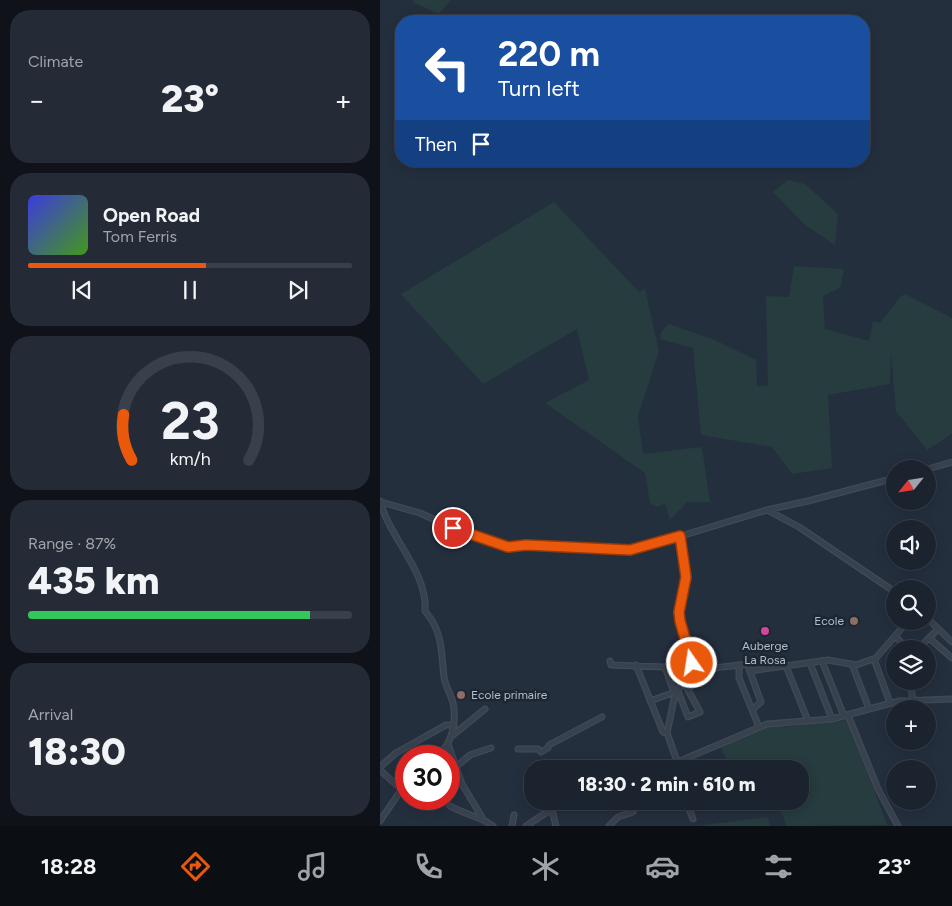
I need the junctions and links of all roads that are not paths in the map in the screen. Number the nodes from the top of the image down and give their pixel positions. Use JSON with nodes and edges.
{"nodes":[{"id":1,"x":952,"y":462,"type":"edge"},
{"id":2,"x":936,"y":467,"type":"edge"},
{"id":3,"x":886,"y":480,"type":"edge"},
{"id":4,"x":380,"y":501,"type":"edge"},
{"id":5,"x":767,"y":510,"type":"junction"},
{"id":6,"x":680,"y":536,"type":"junction"},
{"id":7,"x":886,"y":586,"type":"edge"},
{"id":8,"x":938,"y":629,"type":"joint"},
{"id":9,"x":900,"y":630,"type":"edge"},
{"id":10,"x":895,"y":636,"type":"junction"},
{"id":11,"x":929,"y":638,"type":"joint"},
{"id":12,"x":899,"y":640,"type":"edge"},
{"id":13,"x":952,"y":642,"type":"edge"},
{"id":14,"x":952,"y":658,"type":"edge"},
{"id":15,"x":874,"y":659,"type":"junction"},
{"id":16,"x":610,"y":661,"type":"dead end"},
{"id":17,"x":822,"y":661,"type":"junction"},
{"id":18,"x":810,"y":662,"type":"junction"},
{"id":19,"x":852,"y":664,"type":"junction"},
{"id":20,"x":636,"y":665,"type":"junction"},
{"id":21,"x":739,"y":665,"type":"junction"},
{"id":22,"x":786,"y":666,"type":"junction"},
{"id":23,"x":750,"y":670,"type":"junction"},
{"id":24,"x":688,"y":671,"type":"junction"},
{"id":25,"x":683,"y":681,"type":"junction"},
{"id":26,"x":676,"y":691,"type":"junction"},
{"id":27,"x":952,"y":699,"type":"edge"},
{"id":28,"x":889,"y":700,"type":"edge"},
{"id":29,"x":932,"y":700,"type":"edge"},
{"id":30,"x":650,"y":701,"type":"junction"},
{"id":31,"x":886,"y":704,"type":"edge"},
{"id":32,"x":485,"y":708,"type":"dead end"},
{"id":33,"x":869,"y":709,"type":"junction"},
{"id":34,"x":752,"y":710,"type":"junction"},
{"id":35,"x":846,"y":716,"type":"junction"},
{"id":36,"x":602,"y":717,"type":"dead end"},
{"id":37,"x":832,"y":719,"type":"junction"},
{"id":38,"x":808,"y":721,"type":"junction"},
{"id":39,"x":453,"y":725,"type":"junction"},
{"id":40,"x":760,"y":727,"type":"junction"},
{"id":41,"x":667,"y":733,"type":"junction"},
{"id":42,"x":453,"y":735,"type":"junction"},
{"id":43,"x":448,"y":744,"type":"edge"},
{"id":44,"x":491,"y":748,"type":"dead end"},
{"id":45,"x":518,"y":749,"type":"dead end"},
{"id":46,"x":677,"y":760,"type":"edge"},
{"id":47,"x":679,"y":760,"type":"edge"},
{"id":48,"x":460,"y":763,"type":"edge"},
{"id":49,"x":380,"y":769,"type":"edge"},
{"id":50,"x":460,"y":777,"type":"edge"},
{"id":51,"x":395,"y":783,"type":"edge"},
{"id":52,"x":395,"y":798,"type":"edge"},
{"id":53,"x":457,"y":810,"type":"edge"},
{"id":54,"x":552,"y":810,"type":"joint"},
{"id":55,"x":690,"y":810,"type":"edge"},
{"id":56,"x":633,"y":812,"type":"dead end"},
{"id":57,"x":514,"y":815,"type":"dead end"},
{"id":58,"x":484,"y":819,"type":"junction"},
{"id":59,"x":538,"y":819,"type":"junction"},
{"id":60,"x":693,"y":819,"type":"dead end"},
{"id":61,"x":380,"y":821,"type":"edge"},
{"id":62,"x":493,"y":826,"type":"edge"},
{"id":63,"x":512,"y":826,"type":"edge"},
{"id":64,"x":526,"y":826,"type":"edge"},
{"id":65,"x":539,"y":826,"type":"edge"},
{"id":66,"x":556,"y":826,"type":"edge"},
{"id":67,"x":609,"y":826,"type":"edge"},
{"id":68,"x":898,"y":826,"type":"edge"}],
"edges":[{"from":1,"to":2,"type":"street"},
{"from":3,"to":5,"type":"street"},
{"from":4,"to":6,"type":"street"},
{"from":4,"to":39,"type":"street"},
{"from":5,"to":6,"type":"street"},
{"from":5,"to":7,"type":"street"},
{"from":6,"to":24,"type":"street"},
{"from":8,"to":11,"type":"street"},
{"from":8,"to":13,"type":"street"},
{"from":9,"to":10,"type":"street"},
{"from":10,"to":12,"type":"street"},
{"from":10,"to":15,"type":"street"},
{"from":11,"to":14,"type":"street"},
{"from":15,"to":19,"type":"street"},
{"from":15,"to":28,"type":"street"},
{"from":16,"to":20,"type":"street"},
{"from":17,"to":18,"type":"street"},
{"from":17,"to":19,"type":"street"},
{"from":17,"to":35,"type":"street"},
{"from":18,"to":22,"type":"street"},
{"from":18,"to":37,"type":"street"},
{"from":19,"to":33,"type":"street"},
{"from":20,"to":26,"type":"street"},
{"from":20,"to":30,"type":"street"},
{"from":21,"to":23,"type":"street"},
{"from":21,"to":24,"type":"street"},
{"from":21,"to":34,"type":"street"},
{"from":22,"to":23,"type":"street"},
{"from":22,"to":38,"type":"street"},
{"from":23,"to":34,"type":"street"},
{"from":24,"to":25,"type":"street"},
{"from":25,"to":26,"type":"street"},
{"from":25,"to":26,"type":"street"},
{"from":26,"to":30,"type":"street"},
{"from":26,"to":41,"type":"street"},
{"from":27,"to":29,"type":"street"},
{"from":30,"to":41,"type":"street"},
{"from":31,"to":33,"type":"street"},
{"from":32,"to":42,"type":"street"},
{"from":33,"to":35,"type":"street"},
{"from":34,"to":40,"type":"street"},
{"from":35,"to":37,"type":"street"},
{"from":35,"to":68,"type":"street"},
{"from":36,"to":45,"type":"street"},
{"from":37,"to":38,"type":"street"},
{"from":38,"to":40,"type":"street"},
{"from":39,"to":42,"type":"street"},
{"from":39,"to":49,"type":"street"},
{"from":40,"to":47,"type":"street"},
{"from":41,"to":46,"type":"street"},
{"from":42,"to":43,"type":"street"},
{"from":44,"to":48,"type":"street"},
{"from":49,"to":51,"type":"street"},
{"from":50,"to":58,"type":"street"},
{"from":52,"to":61,"type":"street"},
{"from":53,"to":58,"type":"street"},
{"from":54,"to":59,"type":"street"},
{"from":54,"to":66,"type":"street"},
{"from":55,"to":60,"type":"street"},
{"from":56,"to":67,"type":"street"},
{"from":57,"to":63,"type":"street"},
{"from":58,"to":62,"type":"street"},
{"from":59,"to":64,"type":"street"},
{"from":59,"to":65,"type":"street"}]}
